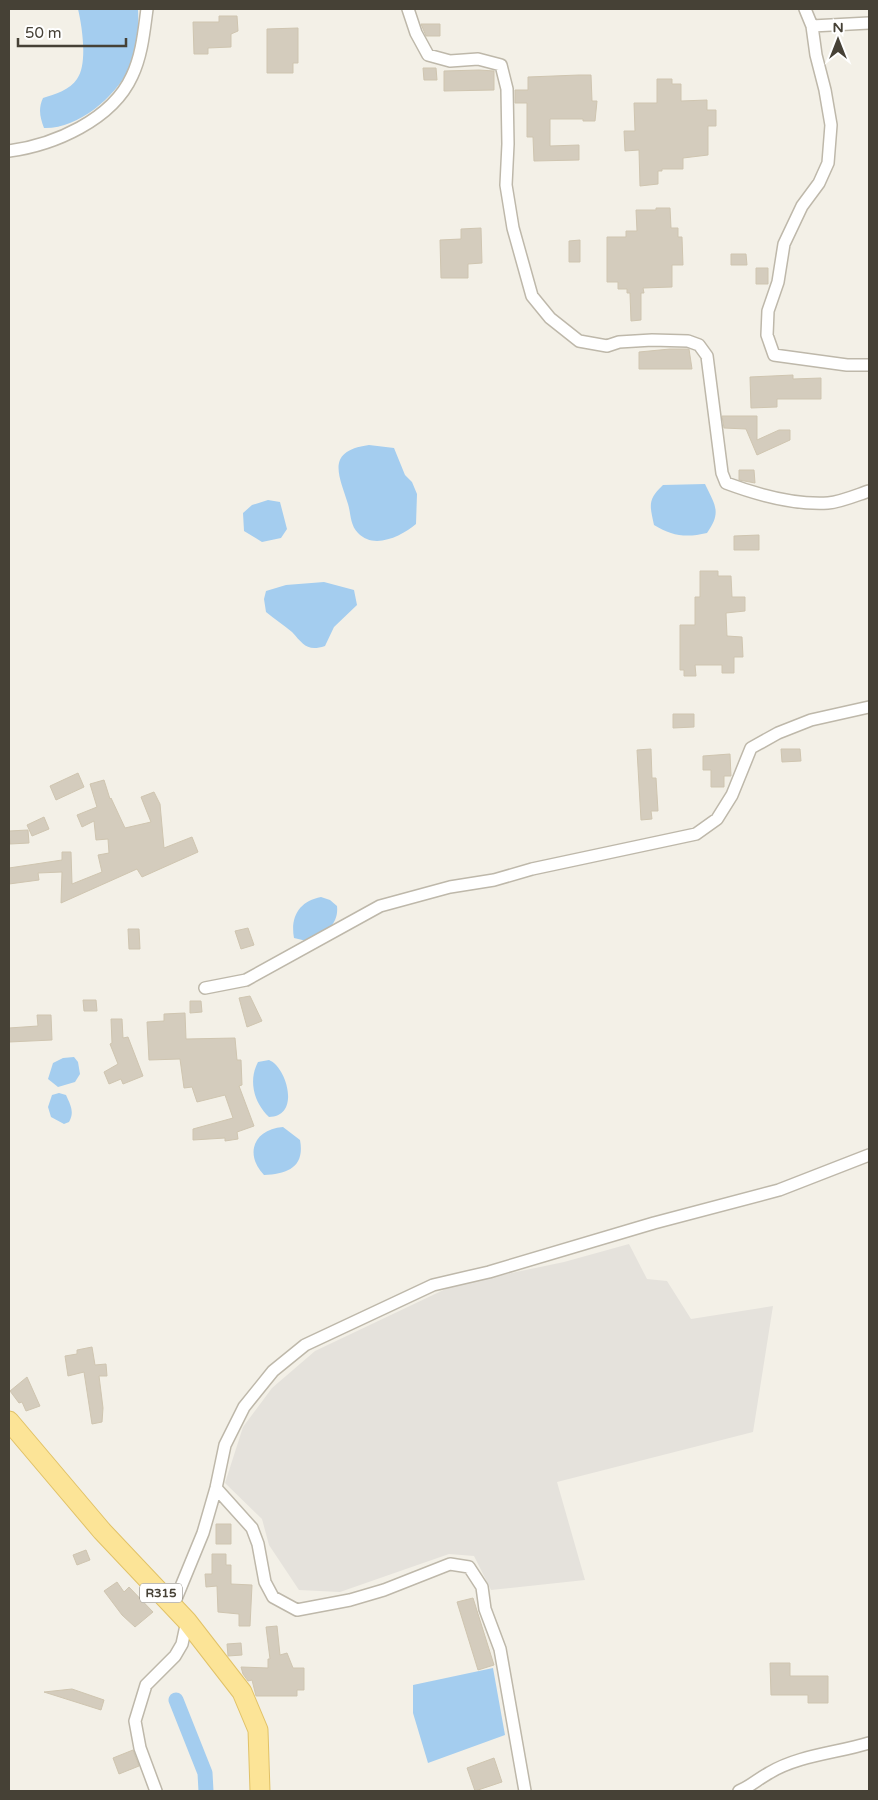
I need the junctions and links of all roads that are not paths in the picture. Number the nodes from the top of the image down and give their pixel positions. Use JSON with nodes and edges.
{"nodes":[{"id":1,"x":147,"y":9,"type":"edge"},
{"id":2,"x":408,"y":9,"type":"edge"},
{"id":3,"x":805,"y":9,"type":"edge"},
{"id":4,"x":869,"y":23,"type":"edge"},
{"id":5,"x":812,"y":26,"type":"junction"},
{"id":6,"x":9,"y":151,"type":"edge"},
{"id":7,"x":869,"y":365,"type":"edge"},
{"id":8,"x":869,"y":491,"type":"edge"},
{"id":9,"x":869,"y":707,"type":"edge"},
{"id":10,"x":205,"y":988,"type":"dead end"},
{"id":11,"x":869,"y":1154,"type":"edge"},
{"id":12,"x":9,"y":1422,"type":"edge"},
{"id":13,"x":216,"y":1488,"type":"junction"},
{"id":14,"x":173,"y":1606,"type":"junction"},
{"id":15,"x":186,"y":1621,"type":"junction"},
{"id":16,"x":869,"y":1743,"type":"edge"},
{"id":17,"x":156,"y":1791,"type":"edge"},
{"id":18,"x":260,"y":1791,"type":"edge"},
{"id":19,"x":525,"y":1791,"type":"edge"},
{"id":20,"x":740,"y":1791,"type":"edge"}],
"edges":[{"from":1,"to":6,"type":"street"},
{"from":2,"to":8,"type":"street"},
{"from":3,"to":5,"type":"street"},
{"from":4,"to":5,"type":"street"},
{"from":5,"to":7,"type":"street"},
{"from":9,"to":10,"type":"street"},
{"from":11,"to":13,"type":"street"},
{"from":12,"to":14,"type":"main road","number":"R315"},
{"from":13,"to":14,"type":"street"},
{"from":13,"to":19,"type":"street"},
{"from":14,"to":15,"type":"main road","number":"R315"},
{"from":15,"to":17,"type":"street"},
{"from":15,"to":18,"type":"main road","number":"R315"},
{"from":16,"to":20,"type":"street"}]}
